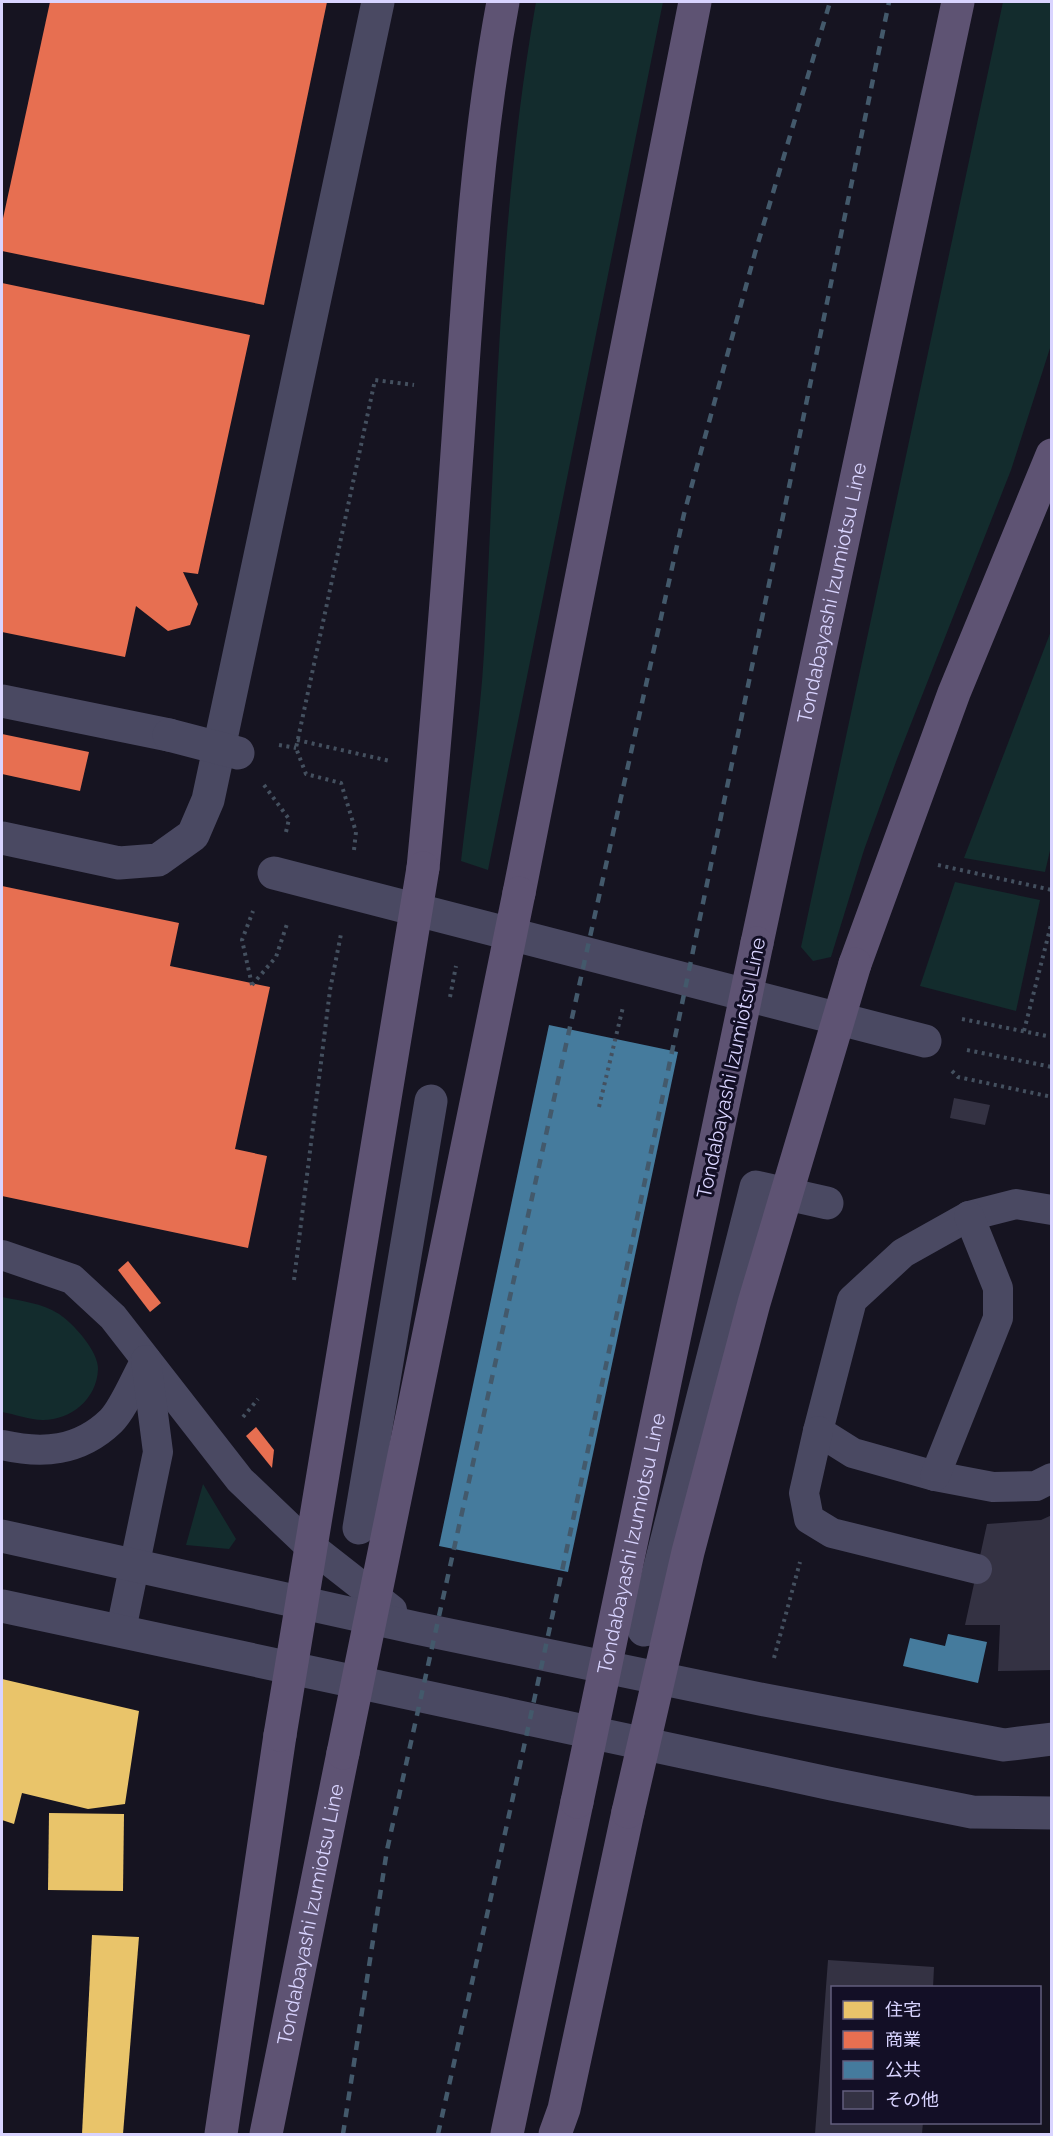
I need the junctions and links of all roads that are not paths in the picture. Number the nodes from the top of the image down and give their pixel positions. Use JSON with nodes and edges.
{"nodes":[{"id":1,"x":378,"y":2,"type":"edge"},
{"id":2,"x":503,"y":2,"type":"edge"},
{"id":3,"x":695,"y":2,"type":"edge"},
{"id":4,"x":958,"y":2,"type":"edge"},
{"id":5,"x":1052,"y":455,"type":"edge"},
{"id":6,"x":2,"y":701,"type":"edge"},
{"id":7,"x":238,"y":753,"type":"dead end"},
{"id":8,"x":2,"y":837,"type":"edge"},
{"id":9,"x":287,"y":876,"type":"road end"},
{"id":10,"x":925,"y":1041,"type":"road end"},
{"id":11,"x":431,"y":1101,"type":"dead end"},
{"id":12,"x":827,"y":1203,"type":"dead end"},
{"id":13,"x":1052,"y":1210,"type":"edge"},
{"id":14,"x":969,"y":1216,"type":"junction"},
{"id":15,"x":2,"y":1255,"type":"edge"},
{"id":16,"x":146,"y":1360,"type":"junction"},
{"id":17,"x":818,"y":1431,"type":"junction"},
{"id":18,"x":2,"y":1445,"type":"edge"},
{"id":19,"x":934,"y":1476,"type":"junction"},
{"id":20,"x":1052,"y":1478,"type":"edge"},
{"id":21,"x":359,"y":1528,"type":"dead end"},
{"id":22,"x":2,"y":1536,"type":"edge"},
{"id":23,"x":136,"y":1564,"type":"junction"},
{"id":24,"x":977,"y":1569,"type":"dead end"},
{"id":25,"x":2,"y":1606,"type":"edge"},
{"id":26,"x":416,"y":1628,"type":"junction"},
{"id":27,"x":121,"y":1630,"type":"junction"},
{"id":28,"x":644,"y":1630,"type":"dead end"},
{"id":29,"x":1052,"y":1739,"type":"edge"},
{"id":30,"x":1052,"y":1814,"type":"edge"},
{"id":31,"x":221,"y":2134,"type":"edge"},
{"id":32,"x":267,"y":2134,"type":"edge"},
{"id":33,"x":507,"y":2134,"type":"edge"},
{"id":34,"x":555,"y":2134,"type":"edge"}],
"edges":[{"from":1,"to":8,"type":"street"},
{"from":2,"to":31,"type":"main road","bridge":true},
{"from":3,"to":32,"type":"main road","name":"Tondabayashi Izumiotsu Line","bridge":true},
{"from":4,"to":33,"type":"main road","name":"Tondabayashi Izumiotsu Line","bridge":true},
{"from":5,"to":34,"type":"main road","bridge":true},
{"from":6,"to":7,"type":"street","bridge":true},
{"from":9,"to":10,"type":"street"},
{"from":11,"to":21,"type":"street"},
{"from":12,"to":28,"type":"street"},
{"from":13,"to":14,"type":"lane"},
{"from":14,"to":17,"type":"lane"},
{"from":14,"to":19,"type":"lane"},
{"from":15,"to":16,"type":"lane"},
{"from":16,"to":18,"type":"lane"},
{"from":16,"to":23,"type":"lane"},
{"from":16,"to":26,"type":"lane"},
{"from":17,"to":19,"type":"lane"},
{"from":17,"to":24,"type":"lane"},
{"from":19,"to":20,"type":"lane"},
{"from":22,"to":23,"type":"street"},
{"from":23,"to":26,"type":"street"},
{"from":23,"to":27,"type":"lane"},
{"from":25,"to":27,"type":"street"},
{"from":26,"to":29,"type":"street"},
{"from":27,"to":30,"type":"street"}]}
